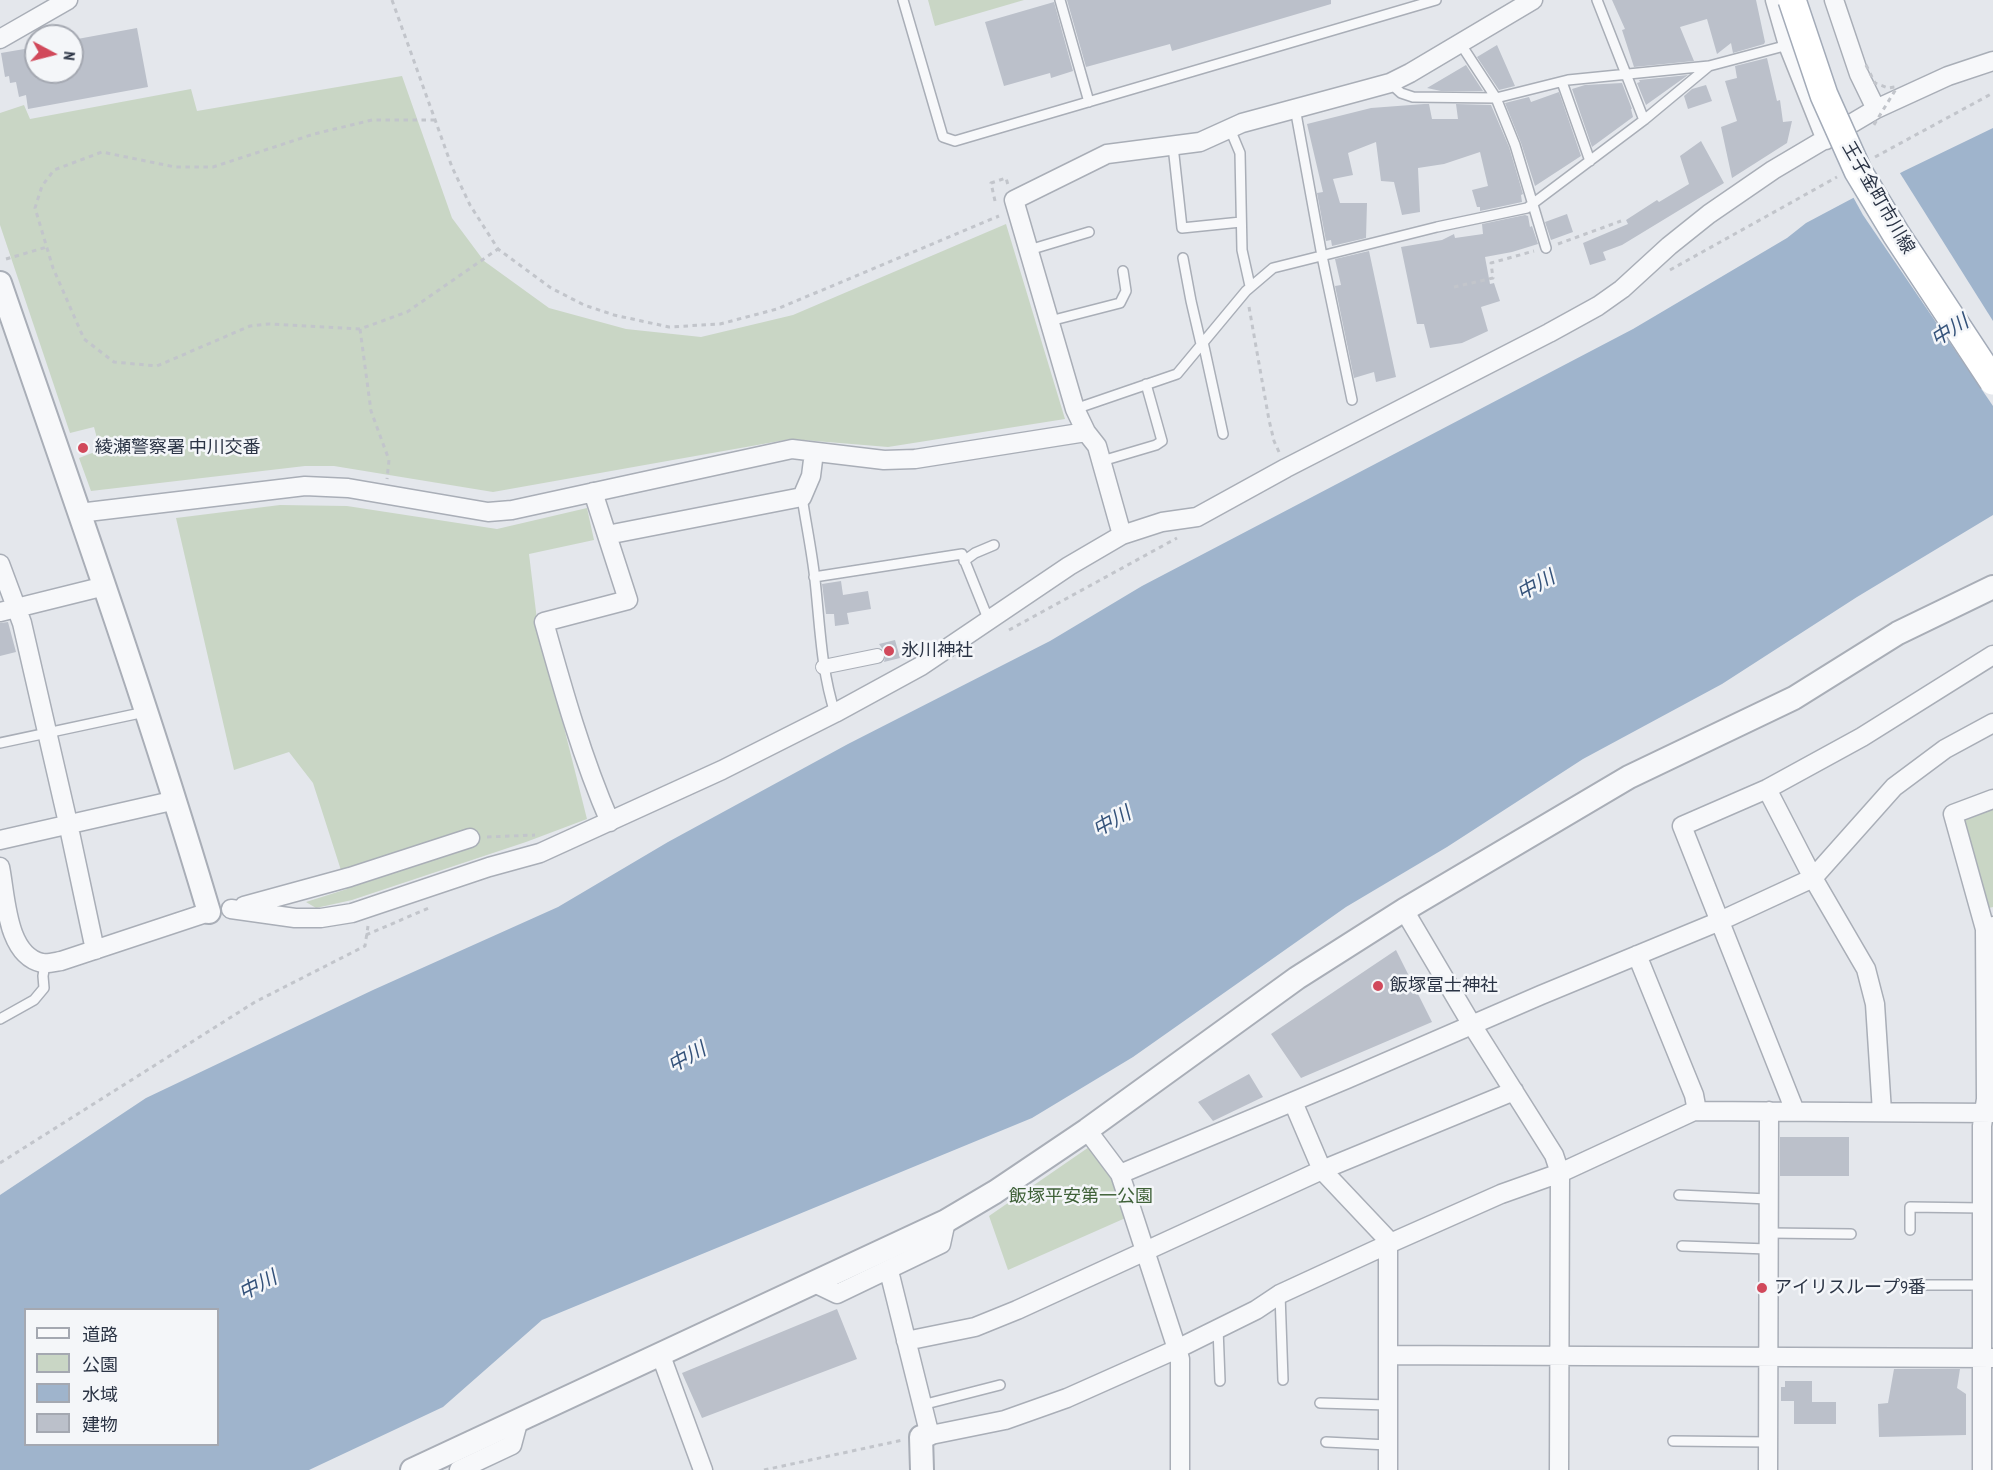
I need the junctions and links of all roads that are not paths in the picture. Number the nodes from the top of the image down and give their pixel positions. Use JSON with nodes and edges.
{"nodes":[{"id":1,"x":68,"y":0,"type":"edge"},
{"id":2,"x":903,"y":0,"type":"edge"},
{"id":3,"x":1060,"y":0,"type":"edge"},
{"id":4,"x":1437,"y":0,"type":"edge"},
{"id":5,"x":1533,"y":0,"type":"edge"},
{"id":6,"x":1597,"y":0,"type":"edge"},
{"id":7,"x":1775,"y":0,"type":"edge"},
{"id":8,"x":1792,"y":0,"type":"edge"},
{"id":9,"x":1810,"y":0,"type":"edge"},
{"id":10,"x":1834,"y":0,"type":"edge"},
{"id":11,"x":0,"y":39,"type":"edge"},
{"id":12,"x":1460,"y":43,"type":"junction"},
{"id":13,"x":1788,"y":45,"type":"junction"},
{"id":14,"x":1993,"y":61,"type":"edge"},
{"id":15,"x":1709,"y":66,"type":"junction"},
{"id":16,"x":1626,"y":74,"type":"junction"},
{"id":17,"x":1562,"y":82,"type":"junction"},
{"id":18,"x":1390,"y":83,"type":"junction"},
{"id":19,"x":1496,"y":98,"type":"junction"},
{"id":20,"x":1089,"y":102,"type":"junction"},
{"id":21,"x":1295,"y":108,"type":"junction"},
{"id":22,"x":1876,"y":109,"type":"junction"},
{"id":23,"x":1644,"y":120,"type":"junction"},
{"id":24,"x":1230,"y":129,"type":"junction"},
{"id":25,"x":1826,"y":140,"type":"junction"},
{"id":26,"x":1173,"y":146,"type":"junction"},
{"id":27,"x":1590,"y":161,"type":"junction"},
{"id":28,"x":1533,"y":204,"type":"junction"},
{"id":29,"x":1241,"y":222,"type":"junction"},
{"id":30,"x":1089,"y":232,"type":"dead end"},
{"id":31,"x":1546,"y":248,"type":"dead end"},
{"id":32,"x":1029,"y":250,"type":"junction"},
{"id":33,"x":1322,"y":256,"type":"junction"},
{"id":34,"x":1183,"y":258,"type":"dead end"},
{"id":35,"x":1123,"y":271,"type":"dead end"},
{"id":36,"x":0,"y":283,"type":"edge"},
{"id":37,"x":1248,"y":289,"type":"junction"},
{"id":38,"x":1050,"y":321,"type":"junction"},
{"id":39,"x":1202,"y":343,"type":"junction"},
{"id":40,"x":1993,"y":348,"type":"edge"},
{"id":41,"x":1993,"y":381,"type":"edge"},
{"id":42,"x":1146,"y":384,"type":"junction"},
{"id":43,"x":1352,"y":400,"type":"dead end"},
{"id":44,"x":1075,"y":409,"type":"junction"},
{"id":45,"x":1086,"y":432,"type":"junction"},
{"id":46,"x":1223,"y":434,"type":"dead end"},
{"id":47,"x":814,"y":452,"type":"junction"},
{"id":48,"x":1102,"y":461,"type":"junction"},
{"id":49,"x":593,"y":492,"type":"junction"},
{"id":50,"x":802,"y":497,"type":"junction"},
{"id":51,"x":79,"y":513,"type":"junction"},
{"id":52,"x":607,"y":535,"type":"junction"},
{"id":53,"x":1122,"y":535,"type":"junction"},
{"id":54,"x":994,"y":544,"type":"dead end"},
{"id":55,"x":964,"y":561,"type":"junction"},
{"id":56,"x":0,"y":564,"type":"edge"},
{"id":57,"x":814,"y":577,"type":"junction"},
{"id":58,"x":105,"y":586,"type":"junction"},
{"id":59,"x":1993,"y":587,"type":"edge"},
{"id":60,"x":9,"y":610,"type":"edge"},
{"id":61,"x":989,"y":621,"type":"junction"},
{"id":62,"x":1993,"y":655,"type":"edge"},
{"id":63,"x":877,"y":656,"type":"dead end"},
{"id":64,"x":823,"y":667,"type":"junction"},
{"id":65,"x":147,"y":712,"type":"junction"},
{"id":66,"x":835,"y":713,"type":"junction"},
{"id":67,"x":1993,"y":723,"type":"edge"},
{"id":68,"x":48,"y":733,"type":"junction"},
{"id":69,"x":0,"y":743,"type":"edge"},
{"id":70,"x":1767,"y":789,"type":"junction"},
{"id":71,"x":1993,"y":799,"type":"edge"},
{"id":72,"x":176,"y":800,"type":"junction"},
{"id":73,"x":610,"y":822,"type":"junction"},
{"id":74,"x":68,"y":823,"type":"junction"},
{"id":75,"x":470,"y":838,"type":"road end"},
{"id":76,"x":0,"y":840,"type":"edge"},
{"id":77,"x":0,"y":867,"type":"edge"},
{"id":78,"x":1813,"y":878,"type":"junction"},
{"id":79,"x":220,"y":910,"type":"junction"},
{"id":80,"x":1404,"y":910,"type":"junction"},
{"id":81,"x":1719,"y":921,"type":"junction"},
{"id":82,"x":1989,"y":928,"type":"edge"},
{"id":83,"x":6,"y":937,"type":"edge"},
{"id":84,"x":95,"y":950,"type":"junction"},
{"id":85,"x":1637,"y":955,"type":"junction"},
{"id":86,"x":45,"y":964,"type":"junction"},
{"id":87,"x":0,"y":1019,"type":"edge"},
{"id":88,"x":1472,"y":1025,"type":"junction"},
{"id":89,"x":1514,"y":1091,"type":"junction"},
{"id":90,"x":1293,"y":1102,"type":"junction"},
{"id":91,"x":1697,"y":1111,"type":"junction"},
{"id":92,"x":1769,"y":1111,"type":"junction"},
{"id":93,"x":1795,"y":1111,"type":"junction"},
{"id":94,"x":1882,"y":1112,"type":"junction"},
{"id":95,"x":1988,"y":1112,"type":"edge"},
{"id":96,"x":1087,"y":1130,"type":"junction"},
{"id":97,"x":1322,"y":1170,"type":"junction"},
{"id":98,"x":1560,"y":1173,"type":"junction"},
{"id":99,"x":1120,"y":1174,"type":"junction"},
{"id":100,"x":1679,"y":1195,"type":"dead end"},
{"id":101,"x":1768,"y":1199,"type":"junction"},
{"id":102,"x":1982,"y":1208,"type":"junction"},
{"id":103,"x":946,"y":1221,"type":"junction"},
{"id":104,"x":1910,"y":1230,"type":"dead end"},
{"id":105,"x":1851,"y":1234,"type":"dead end"},
{"id":106,"x":1768,"y":1241,"type":"junction"},
{"id":107,"x":1389,"y":1244,"type":"junction"},
{"id":108,"x":1682,"y":1245,"type":"dead end"},
{"id":109,"x":1145,"y":1250,"type":"junction"},
{"id":110,"x":889,"y":1270,"type":"junction"},
{"id":111,"x":812,"y":1281,"type":"junction"},
{"id":112,"x":1904,"y":1285,"type":"dead end"},
{"id":113,"x":1983,"y":1285,"type":"junction"},
{"id":114,"x":1280,"y":1294,"type":"junction"},
{"id":115,"x":1218,"y":1328,"type":"junction"},
{"id":116,"x":906,"y":1341,"type":"junction"},
{"id":117,"x":1177,"y":1349,"type":"junction"},
{"id":118,"x":660,"y":1353,"type":"junction"},
{"id":119,"x":1388,"y":1355,"type":"junction"},
{"id":120,"x":1559,"y":1355,"type":"junction"},
{"id":121,"x":1768,"y":1356,"type":"junction"},
{"id":122,"x":1988,"y":1358,"type":"edge"},
{"id":123,"x":1283,"y":1380,"type":"dead end"},
{"id":124,"x":1220,"y":1381,"type":"dead end"},
{"id":125,"x":1000,"y":1385,"type":"dead end"},
{"id":126,"x":1320,"y":1403,"type":"dead end"},
{"id":127,"x":922,"y":1405,"type":"junction"},
{"id":128,"x":1388,"y":1405,"type":"junction"},
{"id":129,"x":519,"y":1419,"type":"junction"},
{"id":130,"x":925,"y":1436,"type":"junction"},
{"id":131,"x":1674,"y":1441,"type":"dead end"},
{"id":132,"x":1326,"y":1442,"type":"dead end"},
{"id":133,"x":1768,"y":1442,"type":"junction"},
{"id":134,"x":1388,"y":1445,"type":"junction"},
{"id":135,"x":478,"y":1466,"type":"edge"},
{"id":136,"x":419,"y":1469,"type":"edge"},
{"id":137,"x":459,"y":1470,"type":"edge"},
{"id":138,"x":703,"y":1470,"type":"edge"},
{"id":139,"x":922,"y":1470,"type":"edge"},
{"id":140,"x":1180,"y":1470,"type":"edge"},
{"id":141,"x":1388,"y":1470,"type":"edge"},
{"id":142,"x":1559,"y":1470,"type":"edge"},
{"id":143,"x":1768,"y":1470,"type":"edge"},
{"id":144,"x":1982,"y":1470,"type":"edge"}],
"edges":[{"from":1,"to":11,"type":"street"},
{"from":2,"to":20,"type":"lane"},
{"from":3,"to":20,"type":"lane"},
{"from":4,"to":20,"type":"lane"},
{"from":5,"to":12,"type":"street"},
{"from":6,"to":16,"type":"lane"},
{"from":7,"to":13,"type":"street"},
{"from":8,"to":41,"type":"main road","name":"王子金町市川線","bridge":true},
{"from":9,"to":40,"type":"main road","name":"王子金町市川線"},
{"from":10,"to":22,"type":"street"},
{"from":12,"to":18,"type":"street"},
{"from":12,"to":19,"type":"lane"},
{"from":13,"to":15,"type":"lane"},
{"from":13,"to":25,"type":"street"},
{"from":14,"to":22,"type":"street"},
{"from":15,"to":16,"type":"lane"},
{"from":15,"to":23,"type":"lane"},
{"from":16,"to":17,"type":"lane"},
{"from":16,"to":23,"type":"lane"},
{"from":17,"to":19,"type":"lane"},
{"from":17,"to":27,"type":"lane"},
{"from":18,"to":19,"type":"lane"},
{"from":18,"to":21,"type":"street"},
{"from":19,"to":28,"type":"lane"},
{"from":21,"to":24,"type":"street"},
{"from":21,"to":33,"type":"lane"},
{"from":22,"to":25,"type":"street"},
{"from":23,"to":27,"type":"lane"},
{"from":24,"to":26,"type":"street"},
{"from":24,"to":29,"type":"lane"},
{"from":25,"to":53,"type":"street"},
{"from":26,"to":29,"type":"lane"},
{"from":26,"to":32,"type":"street"},
{"from":27,"to":28,"type":"lane"},
{"from":28,"to":31,"type":"lane"},
{"from":28,"to":33,"type":"lane"},
{"from":29,"to":37,"type":"lane"},
{"from":30,"to":32,"type":"lane"},
{"from":32,"to":38,"type":"street"},
{"from":33,"to":37,"type":"lane"},
{"from":33,"to":43,"type":"lane"},
{"from":34,"to":39,"type":"lane"},
{"from":35,"to":38,"type":"lane"},
{"from":36,"to":51,"type":"street"},
{"from":37,"to":39,"type":"lane"},
{"from":38,"to":44,"type":"street"},
{"from":39,"to":42,"type":"lane"},
{"from":39,"to":46,"type":"lane"},
{"from":42,"to":44,"type":"lane"},
{"from":42,"to":48,"type":"lane"},
{"from":44,"to":45,"type":"street"},
{"from":45,"to":47,"type":"street"},
{"from":45,"to":48,"type":"street"},
{"from":47,"to":49,"type":"street"},
{"from":47,"to":50,"type":"street"},
{"from":48,"to":53,"type":"street"},
{"from":49,"to":51,"type":"street"},
{"from":49,"to":52,"type":"street"},
{"from":50,"to":52,"type":"street"},
{"from":50,"to":57,"type":"lane"},
{"from":51,"to":58,"type":"street"},
{"from":52,"to":73,"type":"street"},
{"from":53,"to":61,"type":"street"},
{"from":54,"to":55,"type":"lane"},
{"from":55,"to":57,"type":"lane"},
{"from":55,"to":61,"type":"lane"},
{"from":56,"to":60,"type":"street"},
{"from":57,"to":64,"type":"lane"},
{"from":58,"to":60,"type":"street"},
{"from":58,"to":65,"type":"street"},
{"from":59,"to":80,"type":"street"},
{"from":60,"to":68,"type":"street"},
{"from":61,"to":66,"type":"street"},
{"from":62,"to":70,"type":"street"},
{"from":63,"to":64,"type":"street"},
{"from":64,"to":66,"type":"lane"},
{"from":65,"to":68,"type":"lane"},
{"from":65,"to":72,"type":"street"},
{"from":66,"to":73,"type":"street"},
{"from":67,"to":78,"type":"street"},
{"from":68,"to":69,"type":"lane"},
{"from":68,"to":74,"type":"street"},
{"from":70,"to":78,"type":"street"},
{"from":70,"to":81,"type":"street"},
{"from":71,"to":82,"type":"street"},
{"from":72,"to":74,"type":"street"},
{"from":72,"to":79,"type":"street"},
{"from":73,"to":79,"type":"street"},
{"from":74,"to":76,"type":"street"},
{"from":74,"to":84,"type":"street"},
{"from":75,"to":79,"type":"street"},
{"from":77,"to":83,"type":"street"},
{"from":78,"to":81,"type":"street"},
{"from":78,"to":94,"type":"street"},
{"from":79,"to":84,"type":"street"},
{"from":80,"to":88,"type":"street"},
{"from":80,"to":96,"type":"street"},
{"from":81,"to":85,"type":"street"},
{"from":81,"to":93,"type":"street"},
{"from":82,"to":95,"type":"street"},
{"from":83,"to":86,"type":"street"},
{"from":84,"to":86,"type":"street"},
{"from":85,"to":88,"type":"street"},
{"from":85,"to":91,"type":"street"},
{"from":86,"to":87,"type":"lane"},
{"from":88,"to":89,"type":"street"},
{"from":88,"to":90,"type":"street"},
{"from":89,"to":97,"type":"street"},
{"from":89,"to":98,"type":"street"},
{"from":90,"to":97,"type":"street"},
{"from":90,"to":99,"type":"street"},
{"from":91,"to":92,"type":"street"},
{"from":91,"to":98,"type":"street"},
{"from":92,"to":93,"type":"street"},
{"from":92,"to":101,"type":"street"},
{"from":93,"to":94,"type":"street"},
{"from":94,"to":95,"type":"street"},
{"from":95,"to":102,"type":"street"},
{"from":96,"to":99,"type":"street"},
{"from":96,"to":103,"type":"street"},
{"from":97,"to":107,"type":"street"},
{"from":97,"to":109,"type":"street"},
{"from":98,"to":107,"type":"street"},
{"from":98,"to":120,"type":"street"},
{"from":99,"to":109,"type":"street"},
{"from":100,"to":101,"type":"lane"},
{"from":101,"to":106,"type":"street"},
{"from":102,"to":104,"type":"lane"},
{"from":102,"to":113,"type":"street"},
{"from":103,"to":110,"type":"street"},
{"from":103,"to":111,"type":"street"},
{"from":105,"to":106,"type":"lane"},
{"from":106,"to":108,"type":"lane"},
{"from":106,"to":121,"type":"street"},
{"from":107,"to":114,"type":"street"},
{"from":107,"to":119,"type":"street"},
{"from":109,"to":116,"type":"street"},
{"from":109,"to":117,"type":"street"},
{"from":110,"to":111,"type":"street"},
{"from":110,"to":116,"type":"street"},
{"from":111,"to":118,"type":"street"},
{"from":112,"to":113,"type":"lane"},
{"from":113,"to":122,"type":"street"},
{"from":114,"to":115,"type":"street"},
{"from":114,"to":123,"type":"lane"},
{"from":115,"to":117,"type":"street"},
{"from":115,"to":124,"type":"lane"},
{"from":116,"to":127,"type":"street"},
{"from":117,"to":130,"type":"street"},
{"from":117,"to":140,"type":"street"},
{"from":118,"to":129,"type":"street"},
{"from":118,"to":138,"type":"street"},
{"from":119,"to":120,"type":"street"},
{"from":119,"to":128,"type":"street"},
{"from":120,"to":121,"type":"street"},
{"from":120,"to":142,"type":"street"},
{"from":121,"to":122,"type":"street"},
{"from":121,"to":133,"type":"street"},
{"from":122,"to":144,"type":"street"},
{"from":125,"to":127,"type":"lane"},
{"from":126,"to":128,"type":"lane"},
{"from":127,"to":130,"type":"street"},
{"from":128,"to":134,"type":"street"},
{"from":129,"to":135,"type":"street"},
{"from":129,"to":136,"type":"street"},
{"from":130,"to":139,"type":"street"},
{"from":131,"to":133,"type":"lane"},
{"from":132,"to":134,"type":"lane"},
{"from":133,"to":143,"type":"street"},
{"from":134,"to":141,"type":"street"},
{"from":135,"to":137,"type":"street"}]}
